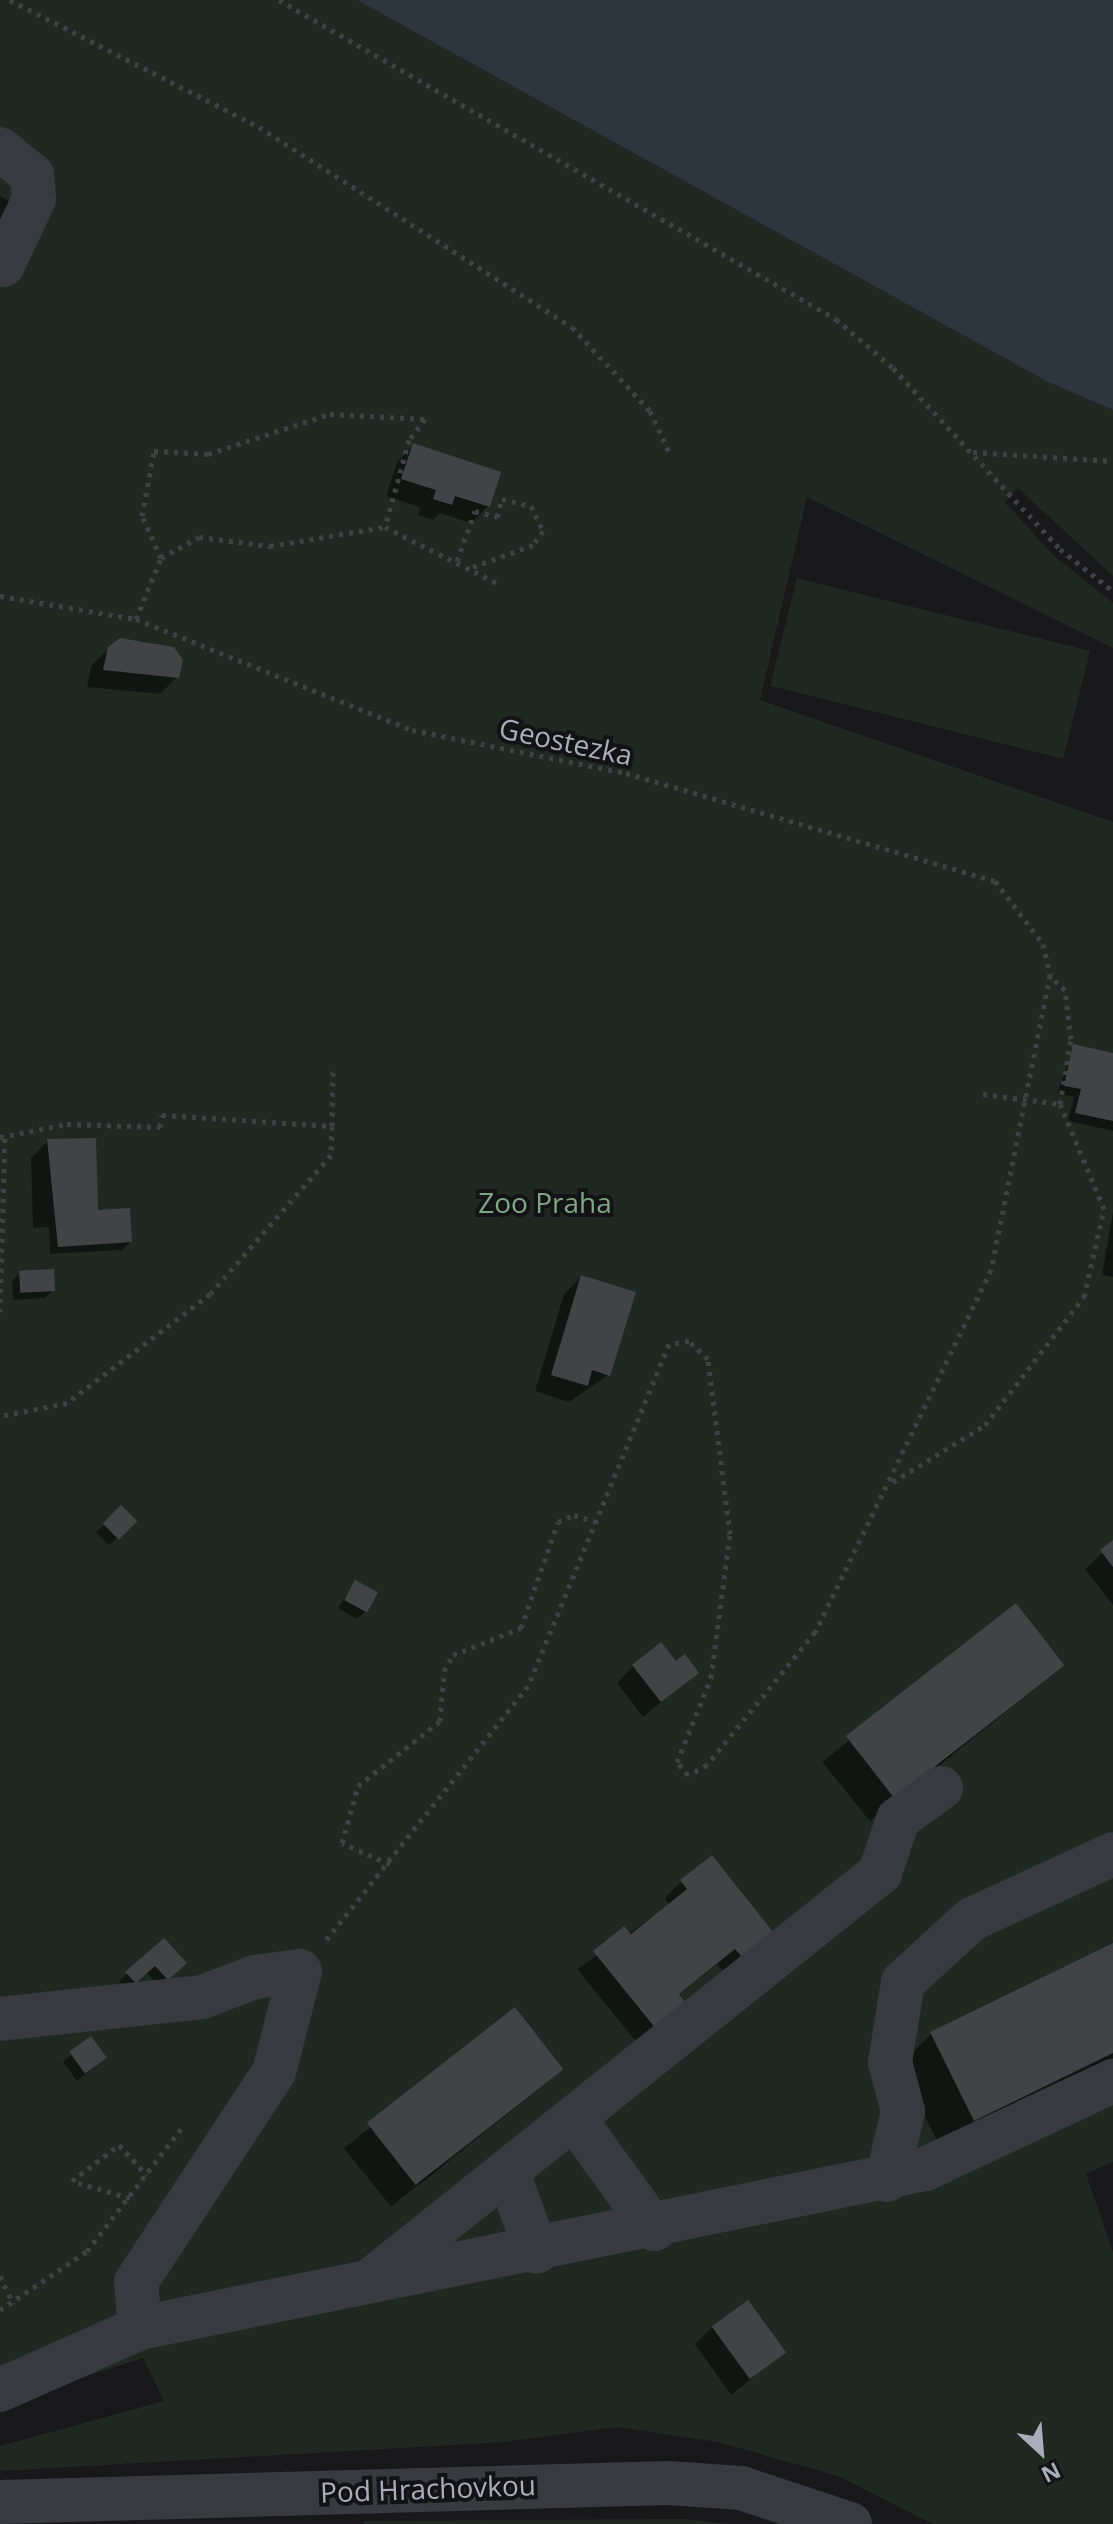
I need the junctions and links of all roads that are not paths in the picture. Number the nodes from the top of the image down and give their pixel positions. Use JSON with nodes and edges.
{"nodes":[{"id":1,"x":0,"y":149,"type":"edge"},
{"id":2,"x":3,"y":265,"type":"dead end"},
{"id":3,"x":941,"y":1788,"type":"dead end"},
{"id":4,"x":1113,"y":1854,"type":"edge"},
{"id":5,"x":0,"y":2019,"type":"edge"},
{"id":6,"x":1113,"y":2081,"type":"edge"},
{"id":7,"x":574,"y":2118,"type":"junction"},
{"id":8,"x":507,"y":2171,"type":"junction"},
{"id":9,"x":887,"y":2180,"type":"junction"},
{"id":10,"x":654,"y":2229,"type":"junction"},
{"id":11,"x":537,"y":2252,"type":"junction"},
{"id":12,"x":366,"y":2284,"type":"junction"},
{"id":13,"x":140,"y":2328,"type":"junction"},
{"id":14,"x":0,"y":2390,"type":"edge"},
{"id":15,"x":0,"y":2502,"type":"edge"},
{"id":16,"x":339,"y":2507,"type":"edge"},
{"id":17,"x":850,"y":2524,"type":"edge"}],
"edges":[{"from":1,"to":2,"type":"street"},
{"from":3,"to":7,"type":"street"},
{"from":4,"to":9,"type":"street"},
{"from":5,"to":13,"type":"street"},
{"from":6,"to":9,"type":"street"},
{"from":7,"to":8,"type":"street"},
{"from":7,"to":10,"type":"street"},
{"from":8,"to":11,"type":"street"},
{"from":8,"to":12,"type":"street"},
{"from":9,"to":10,"type":"street"},
{"from":10,"to":11,"type":"street"},
{"from":11,"to":12,"type":"street"},
{"from":12,"to":13,"type":"street"},
{"from":13,"to":14,"type":"street"},
{"from":15,"to":16,"type":"street","name":"Pod Hrachovkou"},
{"from":16,"to":17,"type":"street","name":"Pod Hrachovkou"}]}
